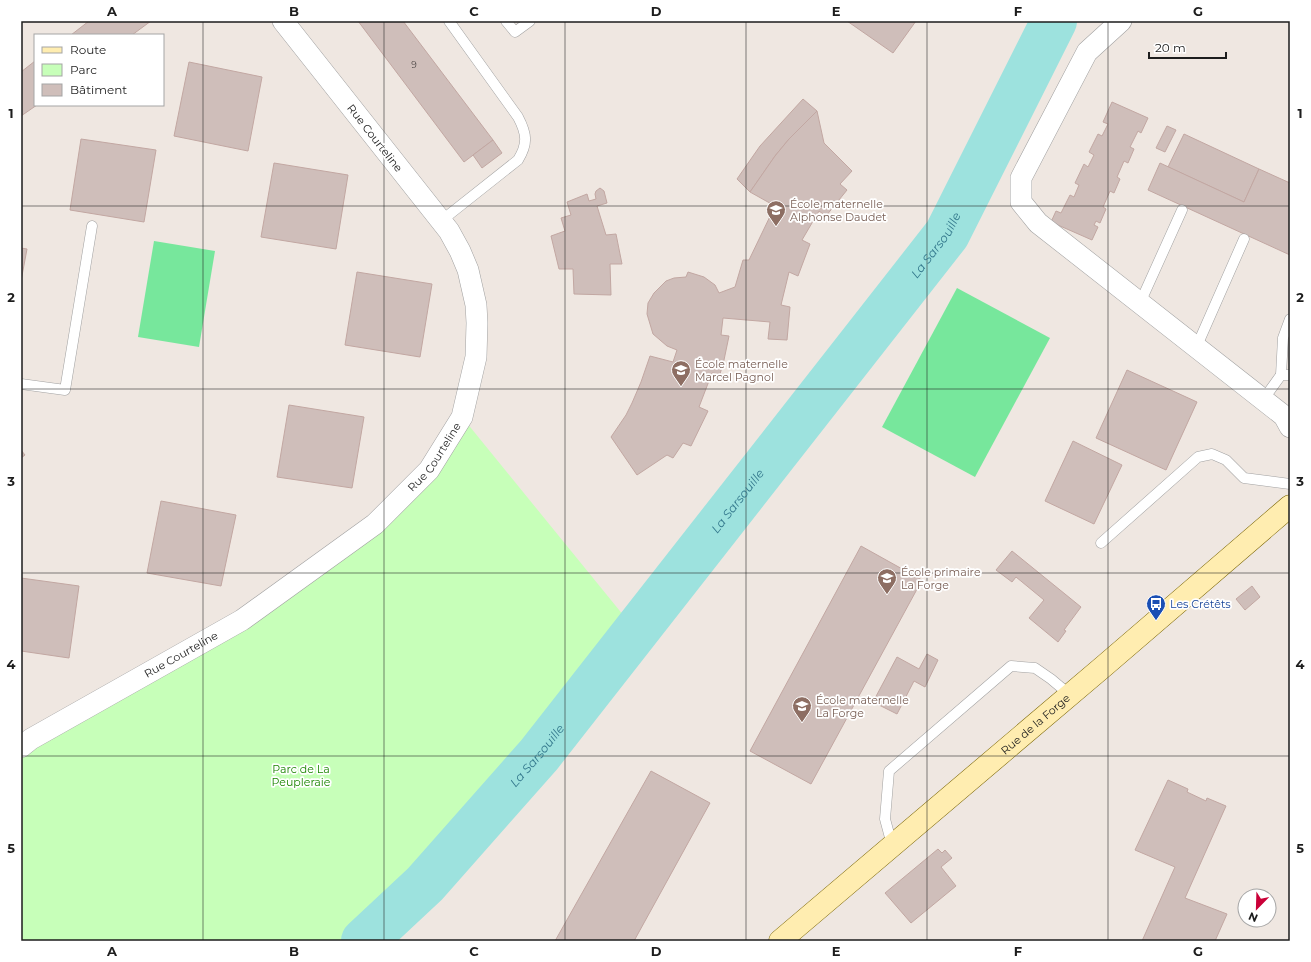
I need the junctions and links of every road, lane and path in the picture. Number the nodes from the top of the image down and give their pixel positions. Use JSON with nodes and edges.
{"nodes":[{"id":1,"x":283,"y":21,"type":"edge"},
{"id":2,"x":448,"y":21,"type":"edge"},
{"id":3,"x":506,"y":21,"type":"edge"},
{"id":4,"x":530,"y":21,"type":"edge"},
{"id":5,"x":1121,"y":21,"type":"edge"},
{"id":6,"x":1182,"y":210,"type":"dead end"},
{"id":7,"x":441,"y":221,"type":"junction"},
{"id":8,"x":92,"y":226,"type":"dead end"},
{"id":9,"x":1244,"y":239,"type":"dead end"},
{"id":10,"x":1140,"y":303,"type":"junction"},
{"id":11,"x":1290,"y":320,"type":"edge"},
{"id":12,"x":1196,"y":348,"type":"junction"},
{"id":13,"x":1286,"y":375,"type":"edge"},
{"id":14,"x":21,"y":384,"type":"edge"},
{"id":15,"x":1263,"y":400,"type":"junction"},
{"id":16,"x":1290,"y":427,"type":"edge"},
{"id":17,"x":1290,"y":484,"type":"edge"},
{"id":18,"x":1290,"y":506,"type":"edge"},
{"id":19,"x":1101,"y":543,"type":"dead end"},
{"id":20,"x":1070,"y":695,"type":"junction"},
{"id":21,"x":21,"y":747,"type":"edge"},
{"id":22,"x":892,"y":845,"type":"junction"},
{"id":23,"x":780,"y":941,"type":"edge"}],
"edges":[{"from":1,"to":7,"type":"street","name":"Rue Courteline"},
{"from":2,"to":7,"type":"lane"},
{"from":3,"to":4,"type":"lane"},
{"from":5,"to":10,"type":"street"},
{"from":6,"to":10,"type":"lane"},
{"from":7,"to":21,"type":"street","name":"Rue Courteline"},
{"from":8,"to":14,"type":"lane"},
{"from":9,"to":12,"type":"lane"},
{"from":10,"to":12,"type":"street"},
{"from":11,"to":13,"type":"lane"},
{"from":12,"to":15,"type":"street"},
{"from":13,"to":15,"type":"lane"},
{"from":15,"to":16,"type":"street"},
{"from":17,"to":19,"type":"lane"},
{"from":18,"to":20,"type":"main road","name":"Rue de la Forge"},
{"from":20,"to":22,"type":"main road","name":"Rue de la Forge"},
{"from":20,"to":22,"type":"lane"},
{"from":22,"to":23,"type":"main road","name":"Rue de la Forge"}]}
